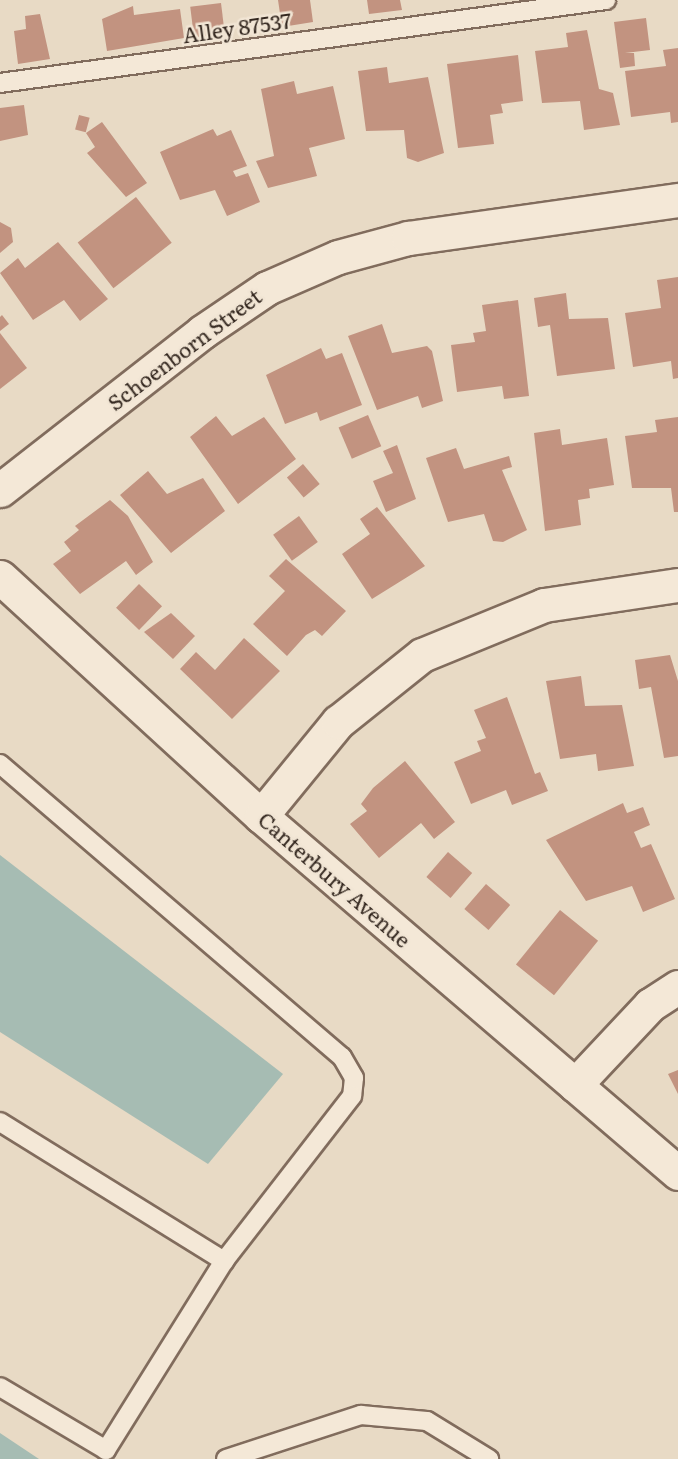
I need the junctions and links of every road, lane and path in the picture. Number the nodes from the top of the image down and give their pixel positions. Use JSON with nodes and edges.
{"nodes":[{"id":1,"x":606,"y":0,"type":"edge"},
{"id":2,"x":0,"y":83,"type":"edge"},
{"id":3,"x":678,"y":200,"type":"edge"},
{"id":4,"x":0,"y":490,"type":"edge"},
{"id":5,"x":0,"y":577,"type":"edge"},
{"id":6,"x":678,"y":585,"type":"edge"},
{"id":7,"x":0,"y":764,"type":"edge"},
{"id":8,"x":261,"y":816,"type":"junction"},
{"id":9,"x":678,"y":987,"type":"edge"},
{"id":10,"x":575,"y":1084,"type":"junction"},
{"id":11,"x":0,"y":1122,"type":"edge"},
{"id":12,"x":678,"y":1173,"type":"edge"},
{"id":13,"x":224,"y":1261,"type":"junction"},
{"id":14,"x":0,"y":1387,"type":"edge"},
{"id":15,"x":113,"y":1455,"type":"edge"},
{"id":16,"x":226,"y":1459,"type":"edge"},
{"id":17,"x":489,"y":1459,"type":"edge"}],
"edges":[{"from":1,"to":2,"type":"lane","name":"Alley 87537"},
{"from":3,"to":4,"type":"street","name":"Schoenborn Street"},
{"from":5,"to":8,"type":"street","name":"Canterbury Avenue"},
{"from":6,"to":8,"type":"street"},
{"from":7,"to":13,"type":"lane"},
{"from":8,"to":10,"type":"street","name":"Canterbury Avenue"},
{"from":9,"to":10,"type":"street"},
{"from":10,"to":12,"type":"street","name":"Canterbury Avenue"},
{"from":11,"to":13,"type":"lane"},
{"from":13,"to":15,"type":"lane"},
{"from":14,"to":15,"type":"lane"},
{"from":16,"to":17,"type":"lane"}]}
